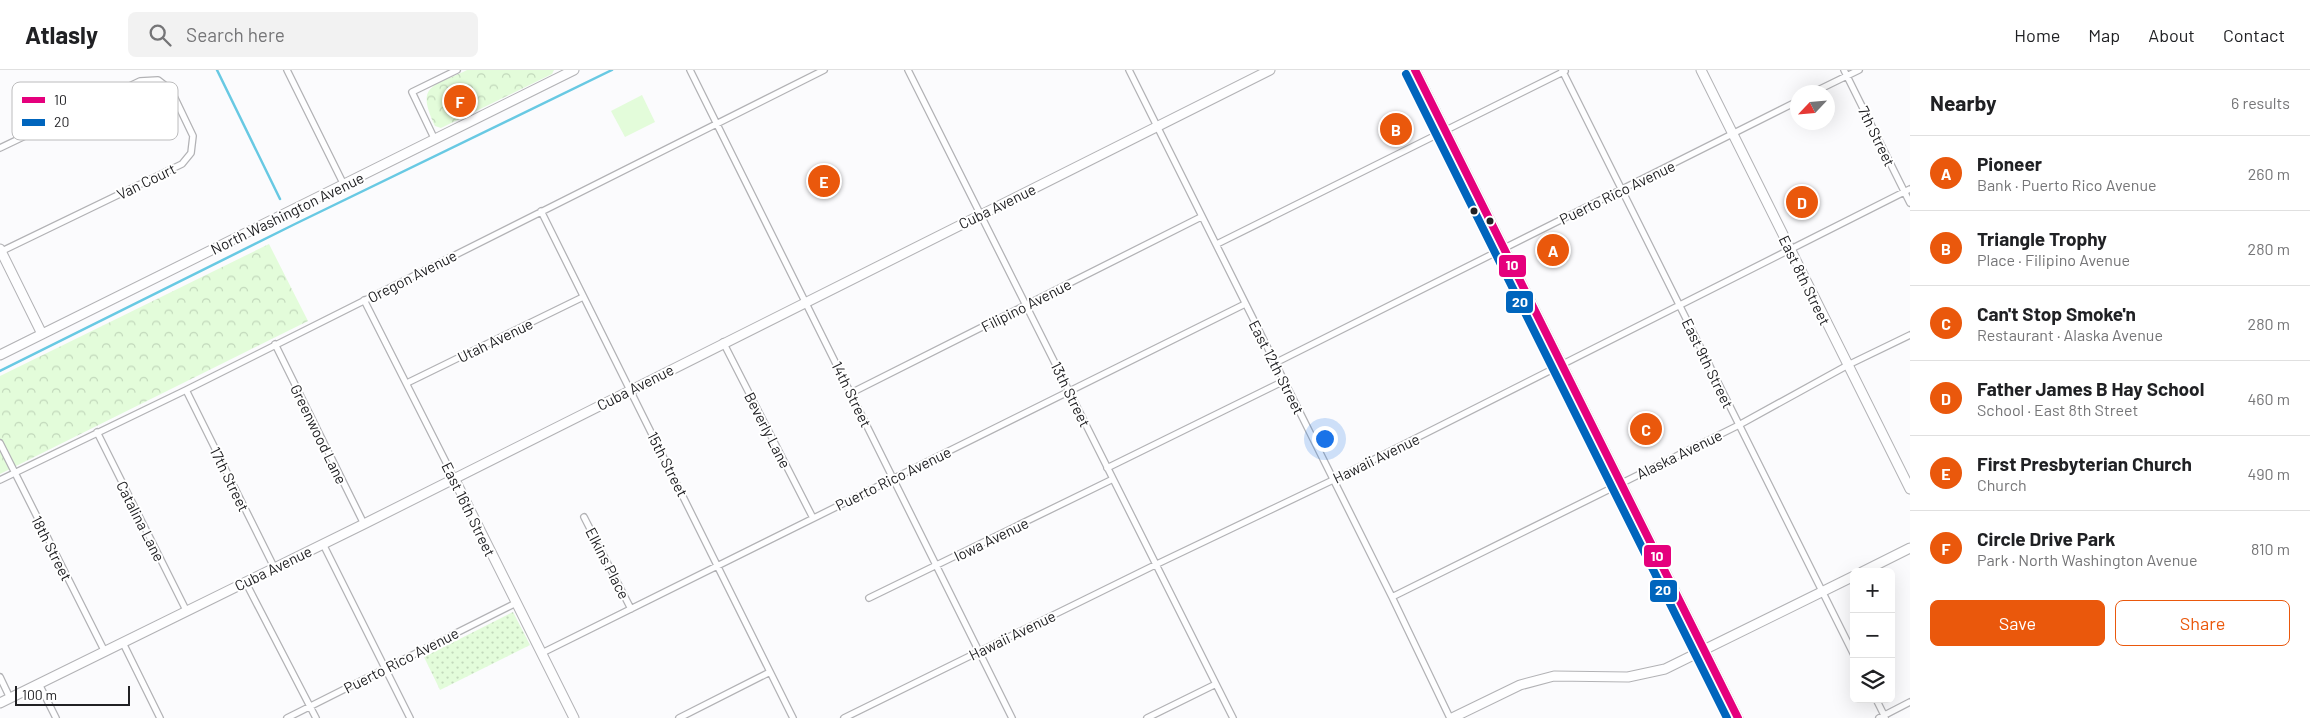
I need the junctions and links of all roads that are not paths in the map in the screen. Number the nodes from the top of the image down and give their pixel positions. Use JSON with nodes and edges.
{"nodes":[{"id":1,"x":287,"y":70,"type":"edge"},
{"id":2,"x":457,"y":70,"type":"edge"},
{"id":3,"x":690,"y":70,"type":"edge"},
{"id":4,"x":824,"y":70,"type":"edge"},
{"id":5,"x":908,"y":70,"type":"edge"},
{"id":6,"x":1129,"y":70,"type":"edge"},
{"id":7,"x":1270,"y":70,"type":"edge"},
{"id":8,"x":1415,"y":70,"type":"edge"},
{"id":9,"x":1701,"y":70,"type":"edge"},
{"id":10,"x":1858,"y":70,"type":"edge"},
{"id":11,"x":570,"y":71,"type":"edge"},
{"id":12,"x":1564,"y":71,"type":"edge"},
{"id":13,"x":1846,"y":73,"type":"edge"},
{"id":14,"x":138,"y":82,"type":"edge"},
{"id":15,"x":161,"y":82,"type":"edge"},
{"id":16,"x":1826,"y":85,"type":"edge"},
{"id":17,"x":178,"y":104,"type":"edge"},
{"id":18,"x":1790,"y":105,"type":"edge"},
{"id":19,"x":717,"y":124,"type":"junction"},
{"id":20,"x":1157,"y":127,"type":"junction"},
{"id":21,"x":1445,"y":131,"type":"junction"},
{"id":22,"x":1734,"y":134,"type":"junction"},
{"id":23,"x":17,"y":140,"type":"edge"},
{"id":24,"x":435,"y":140,"type":"junction"},
{"id":25,"x":0,"y":148,"type":"edge"},
{"id":26,"x":344,"y":185,"type":"junction"},
{"id":27,"x":1622,"y":189,"type":"junction"},
{"id":28,"x":1907,"y":191,"type":"edge"},
{"id":29,"x":1910,"y":203,"type":"edge"},
{"id":30,"x":541,"y":211,"type":"junction"},
{"id":31,"x":980,"y":214,"type":"junction"},
{"id":32,"x":1202,"y":217,"type":"junction"},
{"id":33,"x":1217,"y":244,"type":"junction"},
{"id":34,"x":1504,"y":248,"type":"junction"},
{"id":35,"x":1791,"y":250,"type":"junction"},
{"id":36,"x":0,"y":251,"type":"edge"},
{"id":37,"x":583,"y":297,"type":"junction"},
{"id":38,"x":364,"y":300,"type":"junction"},
{"id":39,"x":806,"y":302,"type":"junction"},
{"id":40,"x":1245,"y":304,"type":"junction"},
{"id":41,"x":1026,"y":305,"type":"junction"},
{"id":42,"x":1680,"y":305,"type":"junction"},
{"id":43,"x":42,"y":334,"type":"junction"},
{"id":44,"x":1910,"y":335,"type":"edge"},
{"id":45,"x":723,"y":342,"type":"junction"},
{"id":46,"x":275,"y":344,"type":"junction"},
{"id":47,"x":0,"y":355,"type":"edge"},
{"id":48,"x":1275,"y":363,"type":"junction"},
{"id":49,"x":1848,"y":365,"type":"junction"},
{"id":50,"x":1562,"y":366,"type":"junction"},
{"id":51,"x":1284,"y":381,"type":"junction"},
{"id":52,"x":407,"y":383,"type":"junction"},
{"id":53,"x":630,"y":389,"type":"junction"},
{"id":54,"x":186,"y":390,"type":"junction"},
{"id":55,"x":1070,"y":390,"type":"junction"},
{"id":56,"x":851,"y":393,"type":"junction"},
{"id":57,"x":1739,"y":425,"type":"junction"},
{"id":58,"x":97,"y":432,"type":"junction"},
{"id":59,"x":0,"y":443,"type":"edge"},
{"id":60,"x":1107,"y":468,"type":"junction"},
{"id":61,"x":14,"y":473,"type":"junction"},
{"id":62,"x":454,"y":478,"type":"junction"},
{"id":63,"x":894,"y":478,"type":"junction"},
{"id":64,"x":1112,"y":479,"type":"junction"},
{"id":65,"x":0,"y":480,"type":"edge"},
{"id":66,"x":1333,"y":480,"type":"junction"},
{"id":67,"x":1621,"y":483,"type":"junction"},
{"id":68,"x":1910,"y":489,"type":"edge"},
{"id":69,"x":584,"y":518,"type":"dead end"},
{"id":70,"x":813,"y":518,"type":"junction"},
{"id":71,"x":364,"y":524,"type":"junction"},
{"id":72,"x":323,"y":544,"type":"junction"},
{"id":73,"x":1910,"y":548,"type":"edge"},
{"id":74,"x":1155,"y":565,"type":"junction"},
{"id":75,"x":718,"y":566,"type":"junction"},
{"id":76,"x":937,"y":566,"type":"junction"},
{"id":77,"x":274,"y":568,"type":"junction"},
{"id":78,"x":1870,"y":568,"type":"edge"},
{"id":79,"x":1850,"y":578,"type":"edge"},
{"id":80,"x":245,"y":582,"type":"junction"},
{"id":81,"x":1822,"y":592,"type":"junction"},
{"id":82,"x":1392,"y":597,"type":"junction"},
{"id":83,"x":869,"y":598,"type":"dead end"},
{"id":84,"x":516,"y":603,"type":"junction"},
{"id":85,"x":631,"y":609,"type":"junction"},
{"id":86,"x":186,"y":610,"type":"junction"},
{"id":87,"x":123,"y":643,"type":"junction"},
{"id":88,"x":1850,"y":647,"type":"edge"},
{"id":89,"x":1704,"y":650,"type":"junction"},
{"id":90,"x":105,"y":652,"type":"junction"},
{"id":91,"x":979,"y":652,"type":"junction"},
{"id":92,"x":542,"y":653,"type":"junction"},
{"id":93,"x":385,"y":667,"type":"junction"},
{"id":94,"x":770,"y":672,"type":"junction"},
{"id":95,"x":0,"y":678,"type":"edge"},
{"id":96,"x":39,"y":684,"type":"junction"},
{"id":97,"x":1216,"y":684,"type":"junction"},
{"id":98,"x":10,"y":698,"type":"junction"},
{"id":99,"x":1910,"y":702,"type":"edge"},
{"id":100,"x":0,"y":703,"type":"edge"},
{"id":101,"x":1877,"y":703,"type":"edge"},
{"id":102,"x":310,"y":706,"type":"junction"},
{"id":103,"x":1882,"y":717,"type":"edge"},
{"id":104,"x":56,"y":718,"type":"edge"},
{"id":105,"x":160,"y":718,"type":"edge"},
{"id":106,"x":287,"y":718,"type":"edge"},
{"id":107,"x":316,"y":718,"type":"edge"},
{"id":108,"x":410,"y":718,"type":"edge"},
{"id":109,"x":574,"y":718,"type":"edge"},
{"id":110,"x":679,"y":718,"type":"edge"},
{"id":111,"x":793,"y":718,"type":"edge"},
{"id":112,"x":844,"y":718,"type":"edge"},
{"id":113,"x":1012,"y":718,"type":"edge"},
{"id":114,"x":1147,"y":718,"type":"edge"},
{"id":115,"x":1233,"y":718,"type":"edge"},
{"id":116,"x":1451,"y":718,"type":"edge"},
{"id":117,"x":1738,"y":718,"type":"edge"}],
"edges":[{"from":1,"to":26,"type":"street"},
{"from":2,"to":24,"type":"street"},
{"from":3,"to":19,"type":"street","name":"14th Street"},
{"from":4,"to":19,"type":"street","name":"Oregon Avenue"},
{"from":5,"to":31,"type":"street","name":"13th Street"},
{"from":6,"to":20,"type":"street","name":"East 12th Street"},
{"from":7,"to":20,"type":"street","name":"Cuba Avenue"},
{"from":8,"to":21,"type":"street"},
{"from":9,"to":22,"type":"street","name":"East 8th Street"},
{"from":10,"to":13,"type":"street"},
{"from":11,"to":24,"type":"street","name":"North Washington Avenue"},
{"from":12,"to":21,"type":"street"},
{"from":12,"to":27,"type":"street","name":"East 9th Street"},
{"from":13,"to":16,"type":"street"},
{"from":13,"to":28,"type":"street","name":"7th Street"},
{"from":14,"to":15,"type":"street","name":"Van Court"},
{"from":17,"to":36,"type":"street","name":"Van Court"},
{"from":18,"to":22,"type":"street","name":"Puerto Rico Avenue"},
{"from":19,"to":30,"type":"street","name":"Oregon Avenue"},
{"from":19,"to":39,"type":"street","name":"14th Street"},
{"from":20,"to":31,"type":"street","name":"Cuba Avenue"},
{"from":20,"to":32,"type":"street","name":"East 12th Street"},
{"from":21,"to":33,"type":"street"},
{"from":21,"to":34,"type":"street"},
{"from":22,"to":27,"type":"street","name":"Puerto Rico Avenue"},
{"from":22,"to":35,"type":"street","name":"East 8th Street"},
{"from":23,"to":25,"type":"street","name":"Van Court"},
{"from":24,"to":26,"type":"street","name":"North Washington Avenue"},
{"from":26,"to":43,"type":"street","name":"North Washington Avenue"},
{"from":27,"to":34,"type":"street","name":"Puerto Rico Avenue"},
{"from":27,"to":42,"type":"street","name":"East 9th Street"},
{"from":28,"to":29,"type":"street","name":"7th Street"},
{"from":28,"to":35,"type":"street","name":"Hawaii Avenue"},
{"from":30,"to":37,"type":"street","name":"15th Street"},
{"from":30,"to":38,"type":"street","name":"Oregon Avenue"},
{"from":31,"to":39,"type":"street","name":"Cuba Avenue"},
{"from":31,"to":41,"type":"street","name":"13th Street"},
{"from":32,"to":33,"type":"street","name":"East 12th Street"},
{"from":32,"to":41,"type":"street","name":"Filipino Avenue"},
{"from":33,"to":40,"type":"street","name":"East 12th Street"},
{"from":34,"to":48,"type":"street","name":"Puerto Rico Avenue"},
{"from":34,"to":50,"type":"street"},
{"from":35,"to":42,"type":"street","name":"Hawaii Avenue"},
{"from":35,"to":49,"type":"street","name":"East 8th Street"},
{"from":36,"to":43,"type":"street"},
{"from":37,"to":52,"type":"street","name":"Utah Avenue"},
{"from":37,"to":53,"type":"street","name":"15th Street"},
{"from":38,"to":46,"type":"street","name":"Oregon Avenue"},
{"from":38,"to":52,"type":"street","name":"East 16th Street"},
{"from":39,"to":45,"type":"street","name":"Cuba Avenue"},
{"from":39,"to":56,"type":"street","name":"14th Street"},
{"from":40,"to":48,"type":"street","name":"East 12th Street"},
{"from":40,"to":55,"type":"street","name":"Puerto Rico Avenue"},
{"from":41,"to":55,"type":"street","name":"13th Street"},
{"from":41,"to":56,"type":"street","name":"Filipino Avenue"},
{"from":42,"to":50,"type":"street","name":"Hawaii Avenue"},
{"from":42,"to":57,"type":"street","name":"East 9th Street"},
{"from":43,"to":47,"type":"street","name":"North Washington Avenue"},
{"from":44,"to":49,"type":"street","name":"Alaska Avenue"},
{"from":45,"to":53,"type":"street","name":"Cuba Avenue"},
{"from":45,"to":70,"type":"street","name":"Beverly Lane"},
{"from":46,"to":54,"type":"street","name":"Oregon Avenue"},
{"from":46,"to":71,"type":"street","name":"Greenwood Lane"},
{"from":48,"to":51,"type":"street","name":"East 12th Street"},
{"from":49,"to":57,"type":"street","name":"Alaska Avenue"},
{"from":49,"to":68,"type":"street","name":"East 8th Street"},
{"from":50,"to":66,"type":"street","name":"Hawaii Avenue"},
{"from":50,"to":67,"type":"street"},
{"from":51,"to":60,"type":"street"},
{"from":51,"to":66,"type":"street","name":"East 12th Street"},
{"from":52,"to":62,"type":"street","name":"East 16th Street"},
{"from":53,"to":62,"type":"street","name":"Cuba Avenue"},
{"from":53,"to":75,"type":"street","name":"15th Street"},
{"from":54,"to":58,"type":"street","name":"Oregon Avenue"},
{"from":54,"to":77,"type":"street","name":"17th Street"},
{"from":55,"to":60,"type":"street","name":"13th Street"},
{"from":55,"to":63,"type":"street","name":"Puerto Rico Avenue"},
{"from":56,"to":63,"type":"street","name":"14th Street"},
{"from":57,"to":67,"type":"street","name":"Alaska Avenue"},
{"from":57,"to":81,"type":"street","name":"East 9th Street"},
{"from":58,"to":61,"type":"street","name":"Oregon Avenue"},
{"from":58,"to":86,"type":"street","name":"Catalina Lane"},
{"from":59,"to":61,"type":"street","name":"18th Street"},
{"from":60,"to":64,"type":"street","name":"13th Street"},
{"from":61,"to":65,"type":"street","name":"Oregon Avenue"},
{"from":61,"to":90,"type":"street","name":"18th Street"},
{"from":62,"to":71,"type":"street","name":"Cuba Avenue"},
{"from":62,"to":84,"type":"street","name":"East 16th Street"},
{"from":63,"to":70,"type":"street","name":"Puerto Rico Avenue"},
{"from":63,"to":76,"type":"street","name":"14th Street"},
{"from":64,"to":74,"type":"street","name":"13th Street"},
{"from":64,"to":76,"type":"street","name":"Iowa Avenue"},
{"from":66,"to":74,"type":"street","name":"Hawaii Avenue"},
{"from":66,"to":82,"type":"street","name":"East 12th Street"},
{"from":67,"to":82,"type":"street","name":"Alaska Avenue"},
{"from":67,"to":89,"type":"street"},
{"from":69,"to":85,"type":"street","name":"Elkins Place"},
{"from":70,"to":75,"type":"street","name":"Puerto Rico Avenue"},
{"from":71,"to":72,"type":"street","name":"Cuba Avenue"},
{"from":72,"to":77,"type":"street","name":"Cuba Avenue"},
{"from":72,"to":93,"type":"street"},
{"from":73,"to":78,"type":"street"},
{"from":74,"to":91,"type":"street","name":"Hawaii Avenue"},
{"from":74,"to":97,"type":"street","name":"13th Street"},
{"from":75,"to":85,"type":"street","name":"Puerto Rico Avenue"},
{"from":75,"to":94,"type":"street","name":"15th Street"},
{"from":76,"to":83,"type":"street","name":"Iowa Avenue"},
{"from":76,"to":91,"type":"street","name":"14th Street"},
{"from":77,"to":80,"type":"street","name":"Cuba Avenue"},
{"from":79,"to":81,"type":"street"},
{"from":80,"to":86,"type":"street","name":"Cuba Avenue"},
{"from":80,"to":102,"type":"street"},
{"from":81,"to":88,"type":"street","name":"East 9th Street"},
{"from":81,"to":89,"type":"street"},
{"from":82,"to":116,"type":"street","name":"East 12th Street"},
{"from":84,"to":92,"type":"street","name":"East 16th Street"},
{"from":84,"to":93,"type":"street","name":"Puerto Rico Avenue"},
{"from":85,"to":92,"type":"street","name":"Puerto Rico Avenue"},
{"from":86,"to":87,"type":"street","name":"Cuba Avenue"},
{"from":87,"to":90,"type":"street","name":"Cuba Avenue"},
{"from":87,"to":105,"type":"street"},
{"from":89,"to":116,"type":"street"},
{"from":89,"to":117,"type":"street"},
{"from":90,"to":96,"type":"street","name":"Cuba Avenue"},
{"from":91,"to":112,"type":"street","name":"Hawaii Avenue"},
{"from":91,"to":113,"type":"street","name":"14th Street"},
{"from":92,"to":109,"type":"street","name":"East 16th Street"},
{"from":93,"to":102,"type":"street","name":"Puerto Rico Avenue"},
{"from":93,"to":108,"type":"street"},
{"from":94,"to":110,"type":"street"},
{"from":94,"to":111,"type":"street","name":"15th Street"},
{"from":95,"to":98,"type":"street"},
{"from":96,"to":98,"type":"street","name":"Cuba Avenue"},
{"from":96,"to":104,"type":"street"},
{"from":97,"to":114,"type":"street"},
{"from":97,"to":115,"type":"street","name":"13th Street"},
{"from":98,"to":100,"type":"street","name":"Cuba Avenue"},
{"from":99,"to":103,"type":"street"},
{"from":101,"to":103,"type":"street"},
{"from":102,"to":106,"type":"street","name":"Puerto Rico Avenue"},
{"from":102,"to":107,"type":"street"}]}
